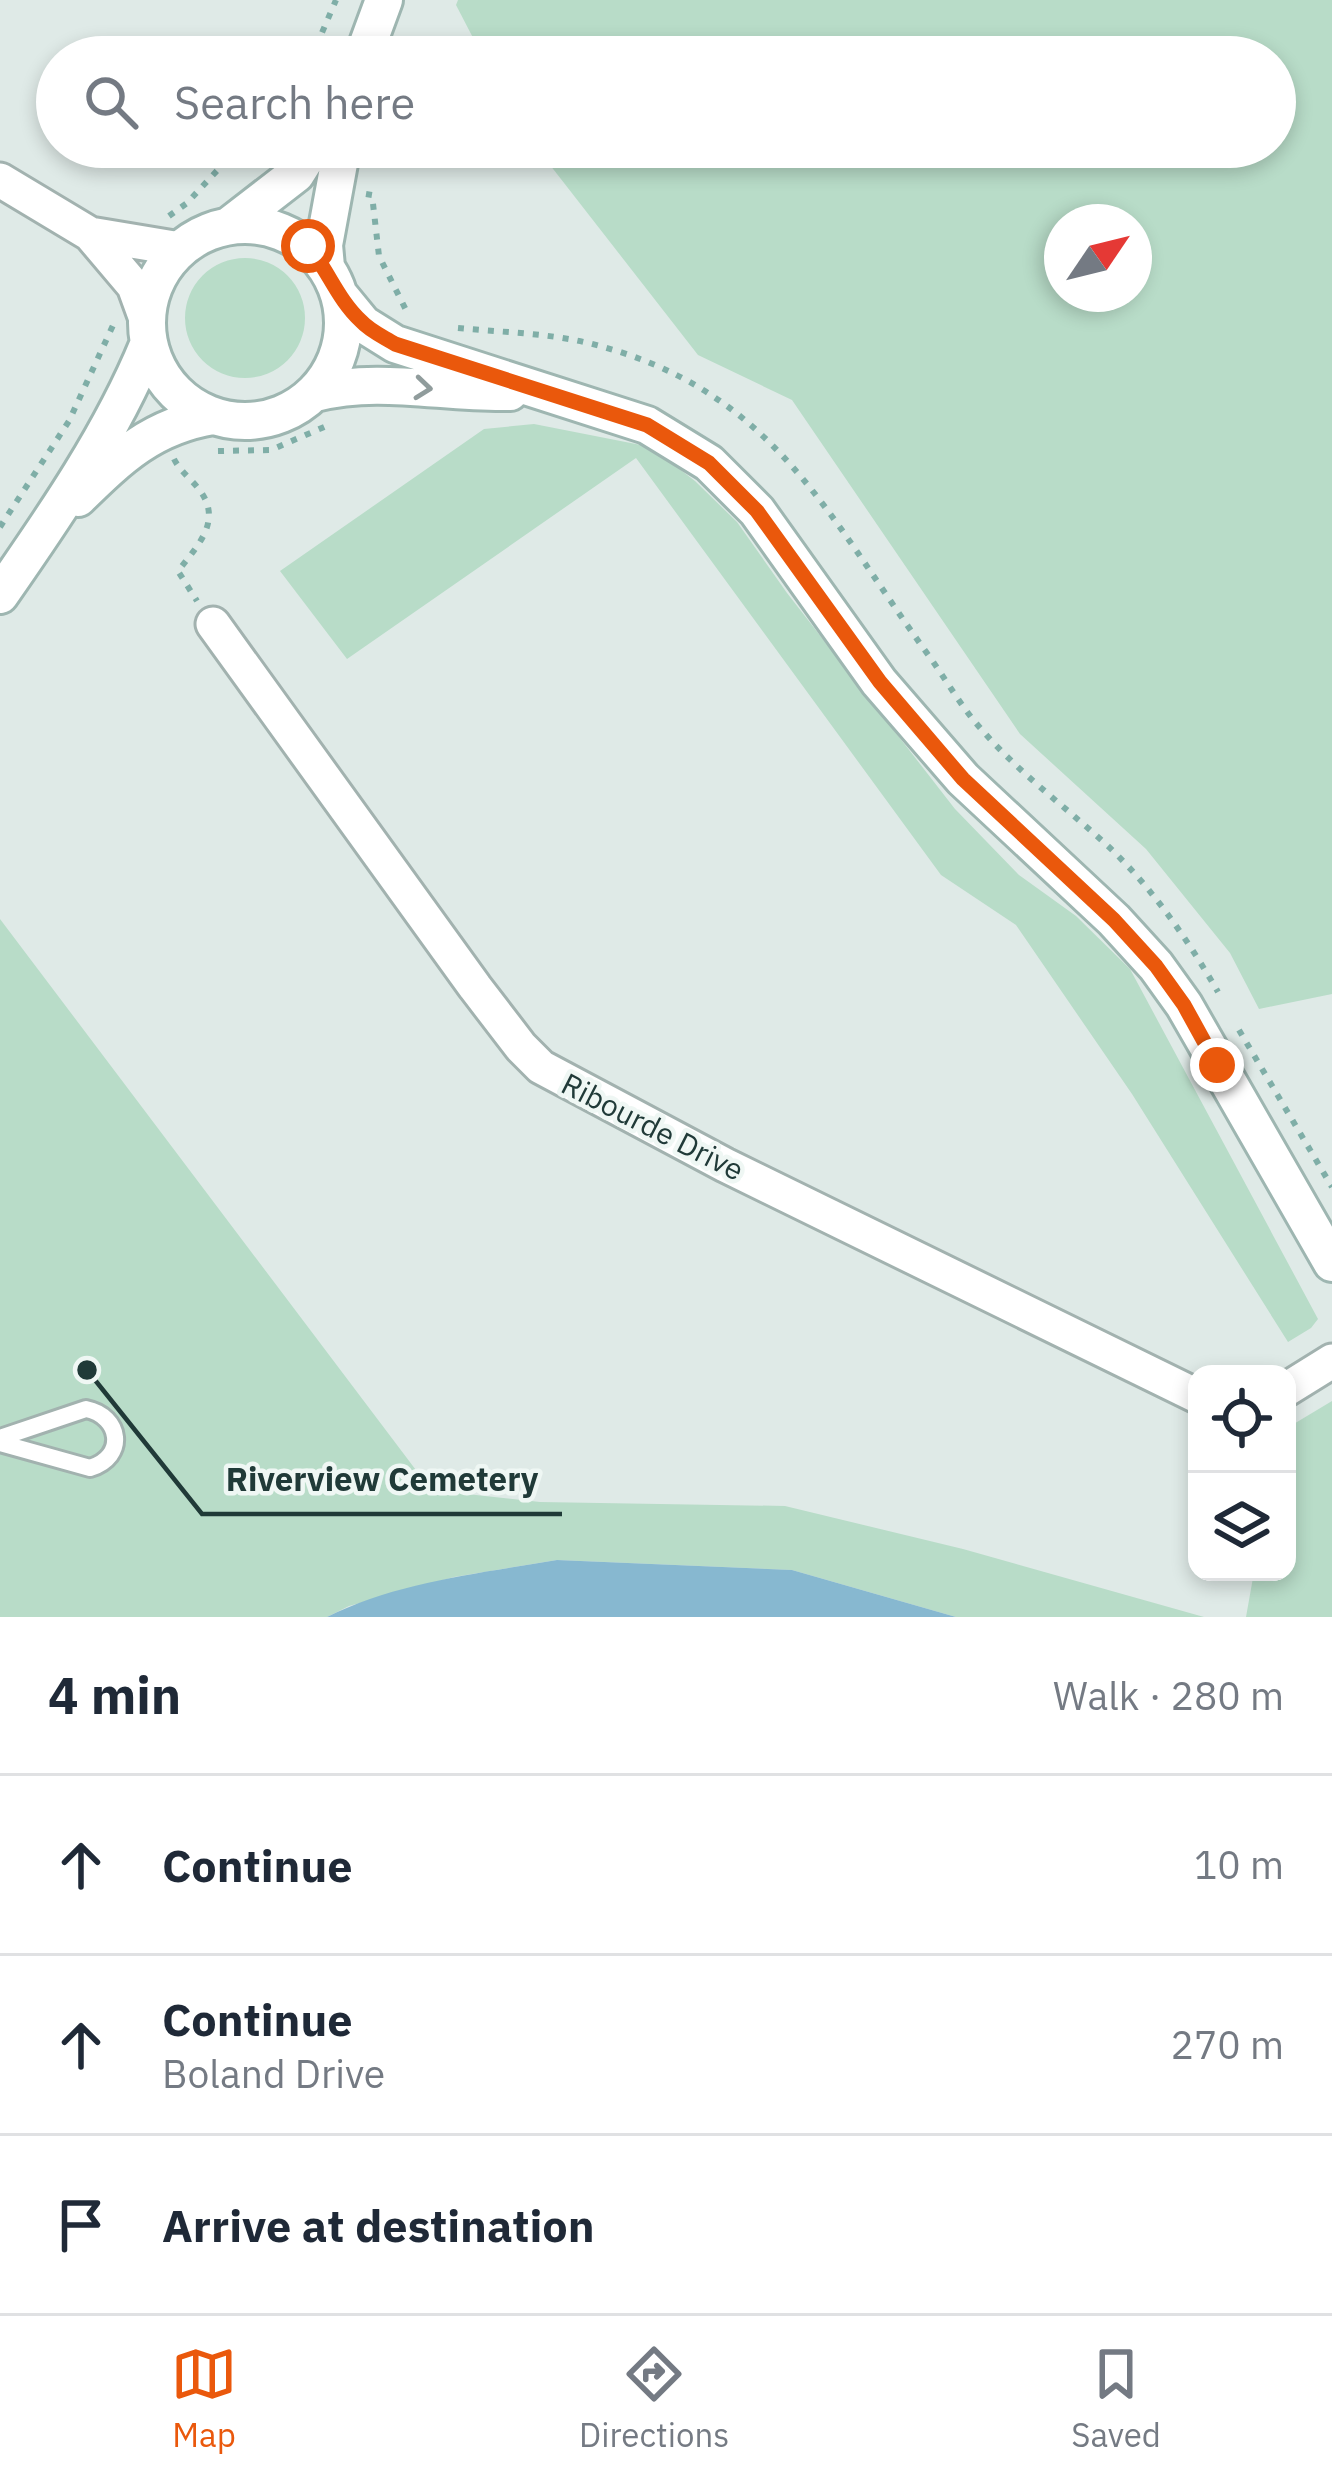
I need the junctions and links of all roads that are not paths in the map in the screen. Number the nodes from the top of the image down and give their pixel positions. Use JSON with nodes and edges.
{"nodes":[{"id":1,"x":384,"y":0,"type":"edge"},
{"id":2,"x":371,"y":36,"type":"edge"},
{"id":3,"x":300,"y":168,"type":"edge"},
{"id":4,"x":338,"y":168,"type":"edge"},
{"id":5,"x":0,"y":180,"type":"edge"},
{"id":6,"x":230,"y":225,"type":"junction"},
{"id":7,"x":90,"y":234,"type":"junction"},
{"id":8,"x":171,"y":234,"type":"junction"},
{"id":9,"x":333,"y":281,"type":"junction"},
{"id":10,"x":138,"y":326,"type":"junction"},
{"id":11,"x":532,"y":391,"type":"junction"},
{"id":12,"x":314,"y":393,"type":"junction"},
{"id":13,"x":212,"y":433,"type":"junction"},
{"id":14,"x":45,"y":530,"type":"junction"},
{"id":15,"x":0,"y":595,"type":"edge"},
{"id":16,"x":212,"y":624,"type":"road end"},
{"id":17,"x":1332,"y":1263,"type":"edge"},
{"id":18,"x":1332,"y":1361,"type":"edge"},
{"id":19,"x":1296,"y":1383,"type":"edge"},
{"id":20,"x":1188,"y":1392,"type":"edge"},
{"id":21,"x":0,"y":1441,"type":"edge"}],
"edges":[{"from":1,"to":2,"type":"street"},
{"from":3,"to":6,"type":"street"},
{"from":4,"to":9,"type":"street"},
{"from":5,"to":7,"type":"street"},
{"from":6,"to":8,"type":"street"},
{"from":6,"to":9,"type":"street"},
{"from":7,"to":8,"type":"street"},
{"from":7,"to":10,"type":"street"},
{"from":8,"to":10,"type":"street"},
{"from":9,"to":11,"type":"street"},
{"from":9,"to":12,"type":"street"},
{"from":10,"to":13,"type":"street"},
{"from":10,"to":14,"type":"street"},
{"from":12,"to":11,"type":"street","one_way":true},
{"from":11,"to":17,"type":"street"},
{"from":12,"to":13,"type":"street"},
{"from":13,"to":14,"type":"street"},
{"from":14,"to":15,"type":"street"},
{"from":16,"to":20,"type":"street","name":"Ribourde Drive"},
{"from":18,"to":19,"type":"street"},
{"from":21,"to":21,"type":"lane"}]}
